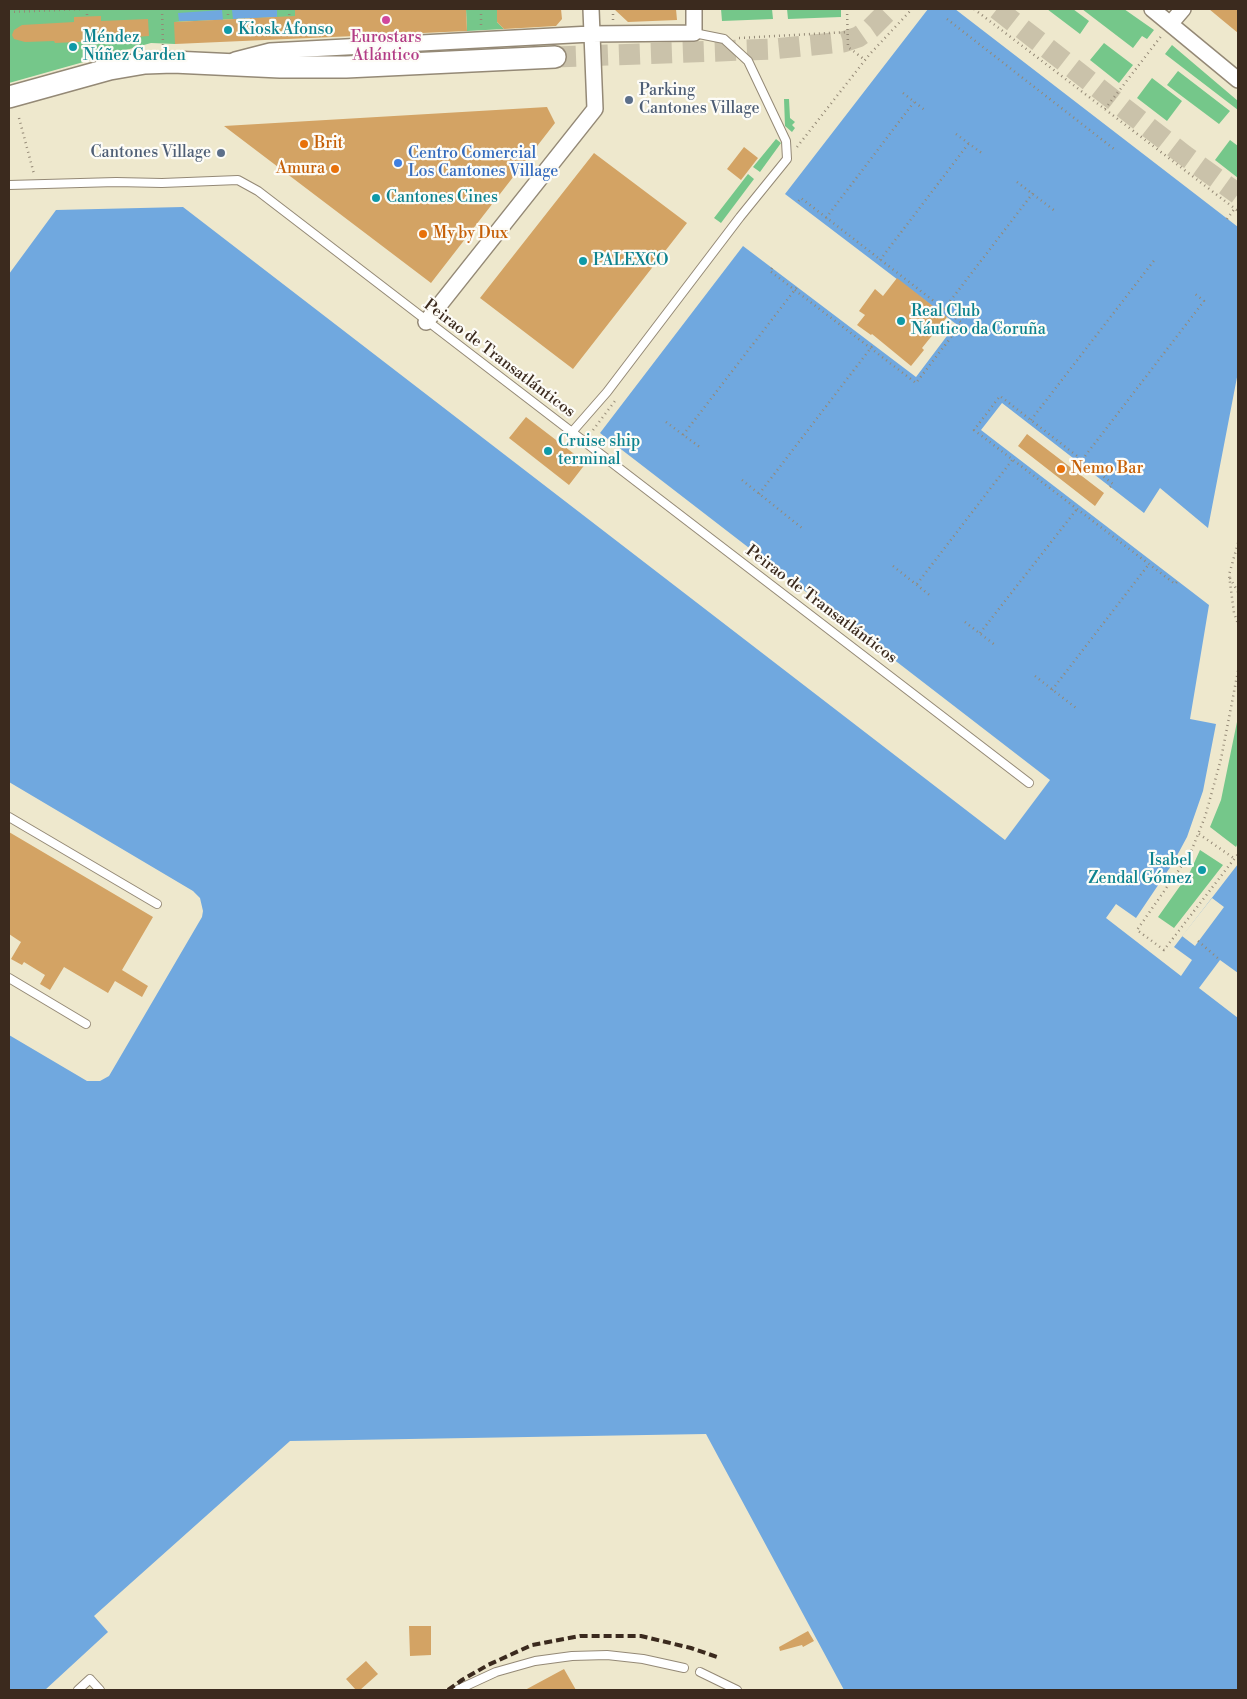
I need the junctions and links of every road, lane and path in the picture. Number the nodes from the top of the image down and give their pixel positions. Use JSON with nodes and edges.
{"nodes":[{"id":1,"x":85,"y":9,"type":"edge"},
{"id":2,"x":162,"y":9,"type":"edge"},
{"id":3,"x":228,"y":9,"type":"edge"},
{"id":4,"x":289,"y":9,"type":"edge"},
{"id":5,"x":481,"y":9,"type":"edge"},
{"id":6,"x":591,"y":9,"type":"edge"},
{"id":7,"x":694,"y":9,"type":"edge"},
{"id":8,"x":847,"y":9,"type":"edge"},
{"id":9,"x":912,"y":9,"type":"edge"},
{"id":10,"x":974,"y":9,"type":"edge"},
{"id":11,"x":1152,"y":9,"type":"edge"},
{"id":12,"x":1183,"y":9,"type":"edge"},
{"id":13,"x":9,"y":12,"type":"edge"},
{"id":14,"x":87,"y":17,"type":"dead end"},
{"id":15,"x":228,"y":19,"type":"dead end"},
{"id":16,"x":947,"y":19,"type":"dead end"},
{"id":17,"x":1171,"y":23,"type":"junction"},
{"id":18,"x":482,"y":30,"type":"dead end"},
{"id":19,"x":848,"y":32,"type":"junction"},
{"id":20,"x":694,"y":33,"type":"junction"},
{"id":21,"x":591,"y":34,"type":"junction"},
{"id":22,"x":724,"y":39,"type":"junction"},
{"id":23,"x":290,"y":42,"type":"dead end"},
{"id":24,"x":163,"y":46,"type":"dead end"},
{"id":25,"x":555,"y":58,"type":"tunnel mouth"},
{"id":26,"x":865,"y":60,"type":"junction"},
{"id":27,"x":214,"y":64,"type":"junction"},
{"id":28,"x":1238,"y":80,"type":"edge"},
{"id":29,"x":903,"y":93,"type":"dead end"},
{"id":30,"x":9,"y":97,"type":"edge"},
{"id":31,"x":914,"y":102,"type":"junction"},
{"id":32,"x":1105,"y":109,"type":"junction"},
{"id":33,"x":926,"y":111,"type":"dead end"},
{"id":34,"x":19,"y":118,"type":"dead end"},
{"id":35,"x":956,"y":134,"type":"dead end"},
{"id":36,"x":969,"y":143,"type":"junction"},
{"id":37,"x":1114,"y":149,"type":"dead end"},
{"id":38,"x":982,"y":154,"type":"dead end"},
{"id":39,"x":786,"y":160,"type":"junction"},
{"id":40,"x":1017,"y":182,"type":"dead end"},
{"id":41,"x":9,"y":185,"type":"edge"},
{"id":42,"x":36,"y":185,"type":"junction"},
{"id":43,"x":1033,"y":193,"type":"junction"},
{"id":44,"x":797,"y":203,"type":"dead end"},
{"id":45,"x":1237,"y":210,"type":"edge"},
{"id":46,"x":1056,"y":211,"type":"dead end"},
{"id":47,"x":826,"y":218,"type":"junction"},
{"id":48,"x":1227,"y":219,"type":"dead end"},
{"id":49,"x":1156,"y":258,"type":"dead end"},
{"id":50,"x":880,"y":260,"type":"junction"},
{"id":51,"x":772,"y":268,"type":"dead end"},
{"id":52,"x":796,"y":289,"type":"junction"},
{"id":53,"x":1194,"y":293,"type":"dead end"},
{"id":54,"x":944,"y":309,"type":"junction"},
{"id":55,"x":426,"y":322,"type":"junction"},
{"id":56,"x":872,"y":347,"type":"junction"},
{"id":57,"x":616,"y":400,"type":"dead end"},
{"id":58,"x":1031,"y":420,"type":"junction"},
{"id":59,"x":666,"y":422,"type":"dead end"},
{"id":60,"x":572,"y":432,"type":"junction"},
{"id":61,"x":684,"y":435,"type":"junction"},
{"id":62,"x":584,"y":442,"type":"junction"},
{"id":63,"x":700,"y":448,"type":"dead end"},
{"id":64,"x":1012,"y":459,"type":"junction"},
{"id":65,"x":1082,"y":460,"type":"junction"},
{"id":66,"x":742,"y":480,"type":"dead end"},
{"id":67,"x":1110,"y":487,"type":"dead end"},
{"id":68,"x":759,"y":494,"type":"junction"},
{"id":69,"x":1077,"y":508,"type":"junction"},
{"id":70,"x":802,"y":528,"type":"dead end"},
{"id":71,"x":1238,"y":543,"type":"edge"},
{"id":72,"x":1149,"y":564,"type":"junction"},
{"id":73,"x":894,"y":566,"type":"dead end"},
{"id":74,"x":1229,"y":575,"type":"junction"},
{"id":75,"x":1177,"y":582,"type":"dead end"},
{"id":76,"x":917,"y":584,"type":"junction"},
{"id":77,"x":1238,"y":592,"type":"edge"},
{"id":78,"x":932,"y":597,"type":"dead end"},
{"id":79,"x":965,"y":622,"type":"dead end"},
{"id":80,"x":1238,"y":624,"type":"edge"},
{"id":81,"x":980,"y":634,"type":"junction"},
{"id":82,"x":995,"y":645,"type":"dead end"},
{"id":83,"x":1238,"y":671,"type":"edge"},
{"id":84,"x":1035,"y":676,"type":"dead end"},
{"id":85,"x":1052,"y":690,"type":"junction"},
{"id":86,"x":1076,"y":708,"type":"dead end"},
{"id":87,"x":1029,"y":782,"type":"dead end"},
{"id":88,"x":9,"y":816,"type":"edge"},
{"id":89,"x":1198,"y":834,"type":"junction"},
{"id":90,"x":1238,"y":854,"type":"edge"},
{"id":91,"x":1235,"y":858,"type":"junction"},
{"id":92,"x":157,"y":904,"type":"dead end"},
{"id":93,"x":1198,"y":941,"type":"dead end"},
{"id":94,"x":1220,"y":960,"type":"dead end"},
{"id":95,"x":9,"y":978,"type":"edge"},
{"id":96,"x":86,"y":1024,"type":"dead end"},
{"id":97,"x":684,"y":1668,"type":"dead end"},
{"id":98,"x":700,"y":1672,"type":"dead end"},
{"id":99,"x":78,"y":1690,"type":"edge"},
{"id":100,"x":100,"y":1690,"type":"edge"},
{"id":101,"x":456,"y":1690,"type":"edge"},
{"id":102,"x":737,"y":1690,"type":"edge"}],
"edges":[{"from":1,"to":13,"type":"path"},
{"from":1,"to":14,"type":"path"},
{"from":2,"to":24,"type":"path"},
{"from":3,"to":15,"type":"path"},
{"from":4,"to":23,"type":"path"},
{"from":5,"to":18,"type":"path"},
{"from":6,"to":21,"type":"street"},
{"from":7,"to":20,"type":"street"},
{"from":8,"to":19,"type":"path"},
{"from":9,"to":26,"type":"path"},
{"from":10,"to":32,"type":"path"},
{"from":11,"to":17,"type":"street"},
{"from":12,"to":17,"type":"street"},
{"from":16,"to":37,"type":"path"},
{"from":17,"to":28,"type":"street"},
{"from":17,"to":32,"type":"path"},
{"from":19,"to":22,"type":"path"},
{"from":19,"to":26,"type":"path"},
{"from":20,"to":21,"type":"street"},
{"from":20,"to":22,"type":"lane"},
{"from":21,"to":27,"type":"street"},
{"from":21,"to":55,"type":"street"},
{"from":22,"to":39,"type":"lane"},
{"from":25,"to":27,"type":"main road"},
{"from":26,"to":39,"type":"path"},
{"from":27,"to":30,"type":"main road"},
{"from":29,"to":31,"type":"path"},
{"from":31,"to":33,"type":"path"},
{"from":31,"to":47,"type":"path"},
{"from":32,"to":45,"type":"path"},
{"from":34,"to":42,"type":"path"},
{"from":35,"to":36,"type":"path"},
{"from":36,"to":38,"type":"path"},
{"from":36,"to":50,"type":"path"},
{"from":39,"to":60,"type":"lane"},
{"from":40,"to":43,"type":"path"},
{"from":41,"to":42,"type":"lane","name":"Peirao de Transatlánticos"},
{"from":42,"to":55,"type":"lane","name":"Peirao de Transatlánticos"},
{"from":43,"to":46,"type":"path"},
{"from":43,"to":54,"type":"path"},
{"from":44,"to":47,"type":"path"},
{"from":45,"to":48,"type":"path"},
{"from":47,"to":50,"type":"path"},
{"from":49,"to":58,"type":"path"},
{"from":50,"to":54,"type":"path"},
{"from":51,"to":52,"type":"path"},
{"from":52,"to":56,"type":"path"},
{"from":52,"to":61,"type":"path"},
{"from":53,"to":65,"type":"path"},
{"from":54,"to":56,"type":"path"},
{"from":55,"to":60,"type":"lane","name":"Peirao de Transatlánticos"},
{"from":56,"to":68,"type":"path"},
{"from":57,"to":62,"type":"path"},
{"from":58,"to":64,"type":"path"},
{"from":58,"to":65,"type":"path"},
{"from":59,"to":61,"type":"path"},
{"from":60,"to":62,"type":"lane","name":"Peirao de Transatlánticos"},
{"from":61,"to":63,"type":"path"},
{"from":62,"to":87,"type":"lane","name":"Peirao de Transatlánticos"},
{"from":64,"to":69,"type":"path"},
{"from":64,"to":76,"type":"path"},
{"from":65,"to":67,"type":"path"},
{"from":66,"to":68,"type":"path"},
{"from":68,"to":70,"type":"path"},
{"from":69,"to":72,"type":"path"},
{"from":69,"to":81,"type":"path"},
{"from":71,"to":74,"type":"path"},
{"from":72,"to":75,"type":"path"},
{"from":72,"to":85,"type":"path"},
{"from":73,"to":76,"type":"path"},
{"from":74,"to":77,"type":"path"},
{"from":74,"to":80,"type":"path"},
{"from":76,"to":78,"type":"path"},
{"from":79,"to":81,"type":"path"},
{"from":81,"to":82,"type":"path"},
{"from":83,"to":89,"type":"path"},
{"from":84,"to":85,"type":"path"},
{"from":85,"to":86,"type":"path"},
{"from":88,"to":92,"type":"lane"},
{"from":89,"to":91,"type":"path"},
{"from":89,"to":91,"type":"path"},
{"from":90,"to":91,"type":"path"},
{"from":93,"to":94,"type":"path"},
{"from":95,"to":96,"type":"lane"},
{"from":97,"to":101,"type":"lane"},
{"from":98,"to":102,"type":"lane"},
{"from":99,"to":100,"type":"lane"}]}
